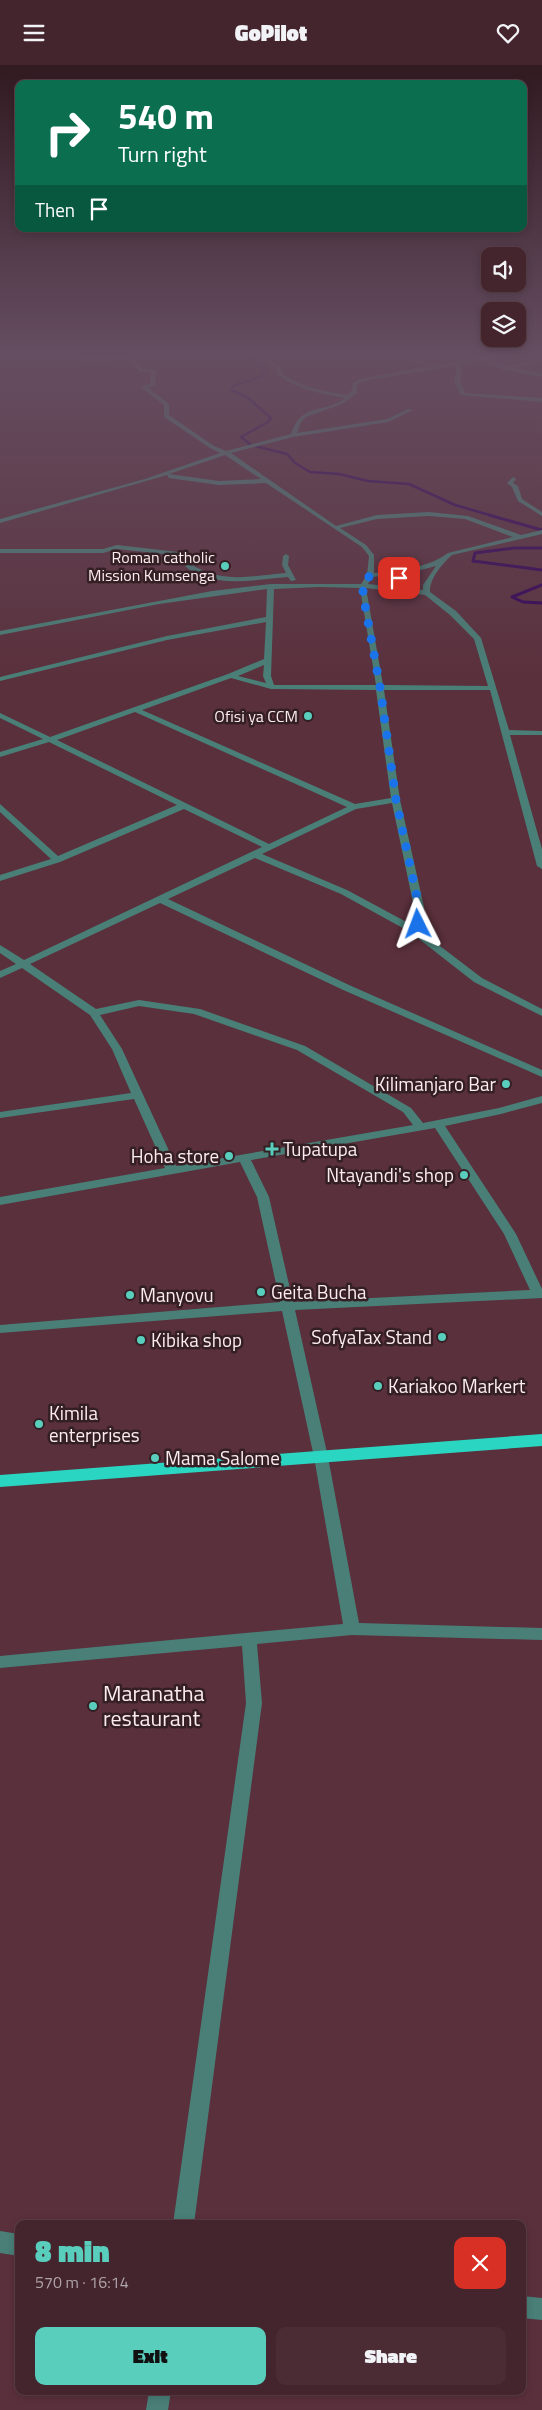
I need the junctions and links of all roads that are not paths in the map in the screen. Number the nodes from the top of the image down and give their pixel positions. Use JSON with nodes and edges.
{"nodes":[{"id":1,"x":208,"y":460,"type":"edge"},
{"id":2,"x":238,"y":460,"type":"edge"},
{"id":3,"x":164,"y":475,"type":"junction"},
{"id":4,"x":513,"y":479,"type":"dead end"},
{"id":5,"x":268,"y":481,"type":"junction"},
{"id":6,"x":542,"y":514,"type":"edge"},
{"id":7,"x":0,"y":521,"type":"edge"},
{"id":8,"x":335,"y":528,"type":"junction"},
{"id":9,"x":541,"y":532,"type":"edge"},
{"id":10,"x":523,"y":538,"type":"junction"},
{"id":11,"x":0,"y":551,"type":"edge"},
{"id":12,"x":286,"y":556,"type":"dead end"},
{"id":13,"x":372,"y":557,"type":"junction"},
{"id":14,"x":442,"y":563,"type":"junction"},
{"id":15,"x":390,"y":573,"type":"junction"},
{"id":16,"x":290,"y":575,"type":"junction"},
{"id":17,"x":370,"y":575,"type":"junction"},
{"id":18,"x":295,"y":585,"type":"junction"},
{"id":19,"x":271,"y":586,"type":"junction"},
{"id":20,"x":363,"y":587,"type":"junction"},
{"id":21,"x":427,"y":593,"type":"junction"},
{"id":22,"x":269,"y":619,"type":"junction"},
{"id":23,"x":228,"y":625,"type":"junction"},
{"id":24,"x":270,"y":632,"type":"junction"},
{"id":25,"x":0,"y":633,"type":"edge"},
{"id":26,"x":268,"y":661,"type":"junction"},
{"id":27,"x":231,"y":676,"type":"junction"},
{"id":28,"x":0,"y":679,"type":"edge"},
{"id":29,"x":271,"y":687,"type":"junction"},
{"id":30,"x":380,"y":687,"type":"junction"},
{"id":31,"x":493,"y":688,"type":"junction"},
{"id":32,"x":134,"y":709,"type":"junction"},
{"id":33,"x":0,"y":715,"type":"edge"},
{"id":34,"x":506,"y":732,"type":"junction"},
{"id":35,"x":542,"y":733,"type":"edge"},
{"id":36,"x":51,"y":739,"type":"junction"},
{"id":37,"x":0,"y":755,"type":"edge"},
{"id":38,"x":396,"y":800,"type":"junction"},
{"id":39,"x":185,"y":805,"type":"junction"},
{"id":40,"x":354,"y":807,"type":"junction"},
{"id":41,"x":2,"y":810,"type":"edge"},
{"id":42,"x":271,"y":849,"type":"junction"},
{"id":43,"x":256,"y":855,"type":"junction"},
{"id":44,"x":56,"y":860,"type":"junction"},
{"id":45,"x":541,"y":861,"type":"edge"},
{"id":46,"x":0,"y":878,"type":"edge"},
{"id":47,"x":160,"y":899,"type":"junction"},
{"id":48,"x":413,"y":929,"type":"junction"},
{"id":49,"x":0,"y":948,"type":"edge"},
{"id":50,"x":25,"y":964,"type":"junction"},
{"id":51,"x":0,"y":975,"type":"edge"},
{"id":52,"x":94,"y":1013,"type":"junction"},
{"id":53,"x":542,"y":1013,"type":"edge"},
{"id":54,"x":542,"y":1073,"type":"edge"},
{"id":55,"x":138,"y":1095,"type":"junction"},
{"id":56,"x":542,"y":1099,"type":"edge"},
{"id":57,"x":0,"y":1115,"type":"edge"},
{"id":58,"x":438,"y":1124,"type":"junction"},
{"id":59,"x":420,"y":1127,"type":"junction"},
{"id":60,"x":244,"y":1158,"type":"junction"},
{"id":61,"x":172,"y":1171,"type":"junction"},
{"id":62,"x":0,"y":1201,"type":"edge"},
{"id":63,"x":540,"y":1294,"type":"edge"},
{"id":64,"x":287,"y":1307,"type":"junction"},
{"id":65,"x":0,"y":1329,"type":"edge"},
{"id":66,"x":542,"y":1440,"type":"edge"},
{"id":67,"x":321,"y":1457,"type":"junction"},
{"id":68,"x":0,"y":1481,"type":"edge"},
{"id":69,"x":352,"y":1629,"type":"junction"},
{"id":70,"x":542,"y":1634,"type":"edge"},
{"id":71,"x":249,"y":1639,"type":"junction"},
{"id":72,"x":0,"y":1661,"type":"edge"},
{"id":73,"x":184,"y":2220,"type":"edge"},
{"id":74,"x":0,"y":2242,"type":"edge"},
{"id":75,"x":15,"y":2244,"type":"edge"},
{"id":76,"x":526,"y":2307,"type":"edge"},
{"id":77,"x":542,"y":2309,"type":"edge"},
{"id":78,"x":159,"y":2395,"type":"edge"},
{"id":79,"x":157,"y":2410,"type":"edge"}],
"edges":[{"from":1,"to":3,"type":"street"},
{"from":2,"to":5,"type":"street"},
{"from":3,"to":5,"type":"street"},
{"from":3,"to":7,"type":"street"},
{"from":4,"to":6,"type":"street"},
{"from":5,"to":8,"type":"street"},
{"from":8,"to":10,"type":"street"},
{"from":8,"to":13,"type":"street"},
{"from":9,"to":10,"type":"street"},
{"from":10,"to":14,"type":"street"},
{"from":11,"to":16,"type":"street"},
{"from":12,"to":16,"type":"street"},
{"from":13,"to":15,"type":"street"},
{"from":13,"to":17,"type":"street"},
{"from":14,"to":15,"type":"street"},
{"from":14,"to":21,"type":"street"},
{"from":15,"to":17,"type":"street"},
{"from":15,"to":21,"type":"street"},
{"from":16,"to":18,"type":"street"},
{"from":17,"to":20,"type":"street"},
{"from":18,"to":19,"type":"street"},
{"from":18,"to":20,"type":"street"},
{"from":19,"to":22,"type":"street"},
{"from":19,"to":25,"type":"street"},
{"from":20,"to":21,"type":"street"},
{"from":20,"to":30,"type":"street"},
{"from":21,"to":31,"type":"street"},
{"from":22,"to":23,"type":"street"},
{"from":22,"to":24,"type":"street"},
{"from":23,"to":24,"type":"street"},
{"from":23,"to":28,"type":"street"},
{"from":24,"to":26,"type":"street"},
{"from":26,"to":27,"type":"street"},
{"from":26,"to":29,"type":"street"},
{"from":27,"to":29,"type":"street"},
{"from":27,"to":32,"type":"street"},
{"from":29,"to":30,"type":"street"},
{"from":30,"to":31,"type":"street"},
{"from":30,"to":38,"type":"street"},
{"from":31,"to":34,"type":"street"},
{"from":32,"to":36,"type":"street"},
{"from":32,"to":40,"type":"street"},
{"from":33,"to":36,"type":"street"},
{"from":34,"to":35,"type":"street"},
{"from":34,"to":45,"type":"street"},
{"from":36,"to":37,"type":"street"},
{"from":36,"to":39,"type":"street"},
{"from":38,"to":40,"type":"street"},
{"from":38,"to":48,"type":"street"},
{"from":39,"to":42,"type":"street"},
{"from":39,"to":44,"type":"street"},
{"from":40,"to":42,"type":"street"},
{"from":41,"to":44,"type":"street"},
{"from":42,"to":43,"type":"street"},
{"from":43,"to":47,"type":"street"},
{"from":43,"to":48,"type":"street"},
{"from":44,"to":46,"type":"street"},
{"from":47,"to":50,"type":"street"},
{"from":47,"to":54,"type":"street"},
{"from":48,"to":53,"type":"street"},
{"from":49,"to":50,"type":"street"},
{"from":50,"to":51,"type":"street"},
{"from":50,"to":52,"type":"street"},
{"from":52,"to":55,"type":"street"},
{"from":52,"to":59,"type":"street"},
{"from":55,"to":57,"type":"street"},
{"from":55,"to":61,"type":"street"},
{"from":56,"to":58,"type":"street"},
{"from":58,"to":59,"type":"street"},
{"from":58,"to":63,"type":"street"},
{"from":59,"to":60,"type":"street"},
{"from":60,"to":61,"type":"street"},
{"from":60,"to":64,"type":"street"},
{"from":61,"to":62,"type":"street"},
{"from":63,"to":64,"type":"street"},
{"from":64,"to":65,"type":"street"},
{"from":64,"to":67,"type":"street"},
{"from":66,"to":67,"type":"highway"},
{"from":67,"to":68,"type":"highway"},
{"from":67,"to":69,"type":"street"},
{"from":69,"to":70,"type":"street"},
{"from":69,"to":71,"type":"street"},
{"from":71,"to":72,"type":"street"},
{"from":71,"to":73,"type":"street"},
{"from":74,"to":75,"type":"street"},
{"from":76,"to":77,"type":"street"},
{"from":78,"to":79,"type":"street"}]}
